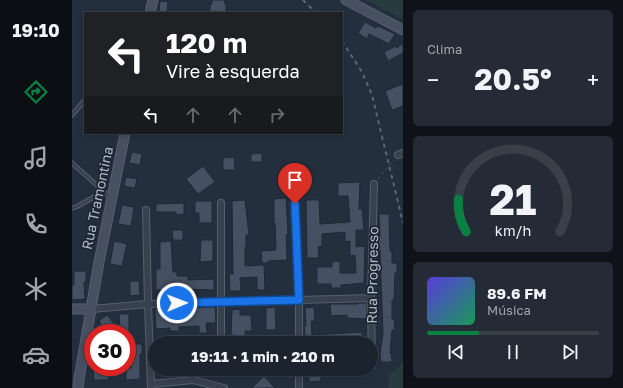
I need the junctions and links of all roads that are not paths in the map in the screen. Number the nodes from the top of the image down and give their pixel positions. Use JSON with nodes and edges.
{"nodes":[{"id":1,"x":153,"y":0,"type":"edge"},
{"id":2,"x":346,"y":0,"type":"edge"},
{"id":3,"x":150,"y":12,"type":"edge"},
{"id":4,"x":403,"y":30,"type":"edge"},
{"id":5,"x":84,"y":101,"type":"edge"},
{"id":6,"x":72,"y":115,"type":"edge"},
{"id":7,"x":125,"y":134,"type":"edge"},
{"id":8,"x":72,"y":163,"type":"edge"},
{"id":9,"x":374,"y":184,"type":"road end"},
{"id":10,"x":103,"y":192,"type":"junction"},
{"id":11,"x":112,"y":199,"type":"junction"},
{"id":12,"x":221,"y":203,"type":"dead end"},
{"id":13,"x":295,"y":204,"type":"dead end"},
{"id":14,"x":72,"y":208,"type":"edge"},
{"id":15,"x":146,"y":210,"type":"dead end"},
{"id":16,"x":371,"y":298,"type":"junction"},
{"id":17,"x":299,"y":300,"type":"junction"},
{"id":18,"x":220,"y":302,"type":"junction"},
{"id":19,"x":148,"y":304,"type":"junction"},
{"id":20,"x":72,"y":309,"type":"edge"},
{"id":21,"x":92,"y":309,"type":"junction"},
{"id":22,"x":221,"y":336,"type":"edge"},
{"id":23,"x":299,"y":336,"type":"edge"},
{"id":24,"x":372,"y":336,"type":"edge"},
{"id":25,"x":299,"y":376,"type":"edge"},
{"id":26,"x":151,"y":386,"type":"edge"},
{"id":27,"x":299,"y":387,"type":"edge"},
{"id":28,"x":78,"y":388,"type":"edge"},
{"id":29,"x":224,"y":388,"type":"edge"}],
"edges":[{"from":1,"to":3,"type":"street"},
{"from":2,"to":4,"type":"street"},
{"from":5,"to":6,"type":"lane"},
{"from":7,"to":11,"type":"street","name":"Rua Tramontina"},
{"from":8,"to":10,"type":"lane"},
{"from":9,"to":16,"type":"street","name":"Rua Progresso"},
{"from":10,"to":11,"type":"lane"},
{"from":10,"to":14,"type":"lane"},
{"from":11,"to":21,"type":"street","name":"Rua Tramontina"},
{"from":12,"to":18,"type":"street"},
{"from":13,"to":17,"type":"street"},
{"from":15,"to":19,"type":"street"},
{"from":16,"to":17,"type":"street"},
{"from":16,"to":24,"type":"street","name":"Rua Progresso"},
{"from":17,"to":18,"type":"street"},
{"from":17,"to":23,"type":"street"},
{"from":18,"to":19,"type":"street"},
{"from":18,"to":22,"type":"street"},
{"from":19,"to":21,"type":"street"},
{"from":19,"to":26,"type":"street"},
{"from":20,"to":21,"type":"street"},
{"from":21,"to":28,"type":"street","name":"Rua Tramontina"},
{"from":25,"to":27,"type":"street"},
{"from":26,"to":29,"type":"street"}]}
